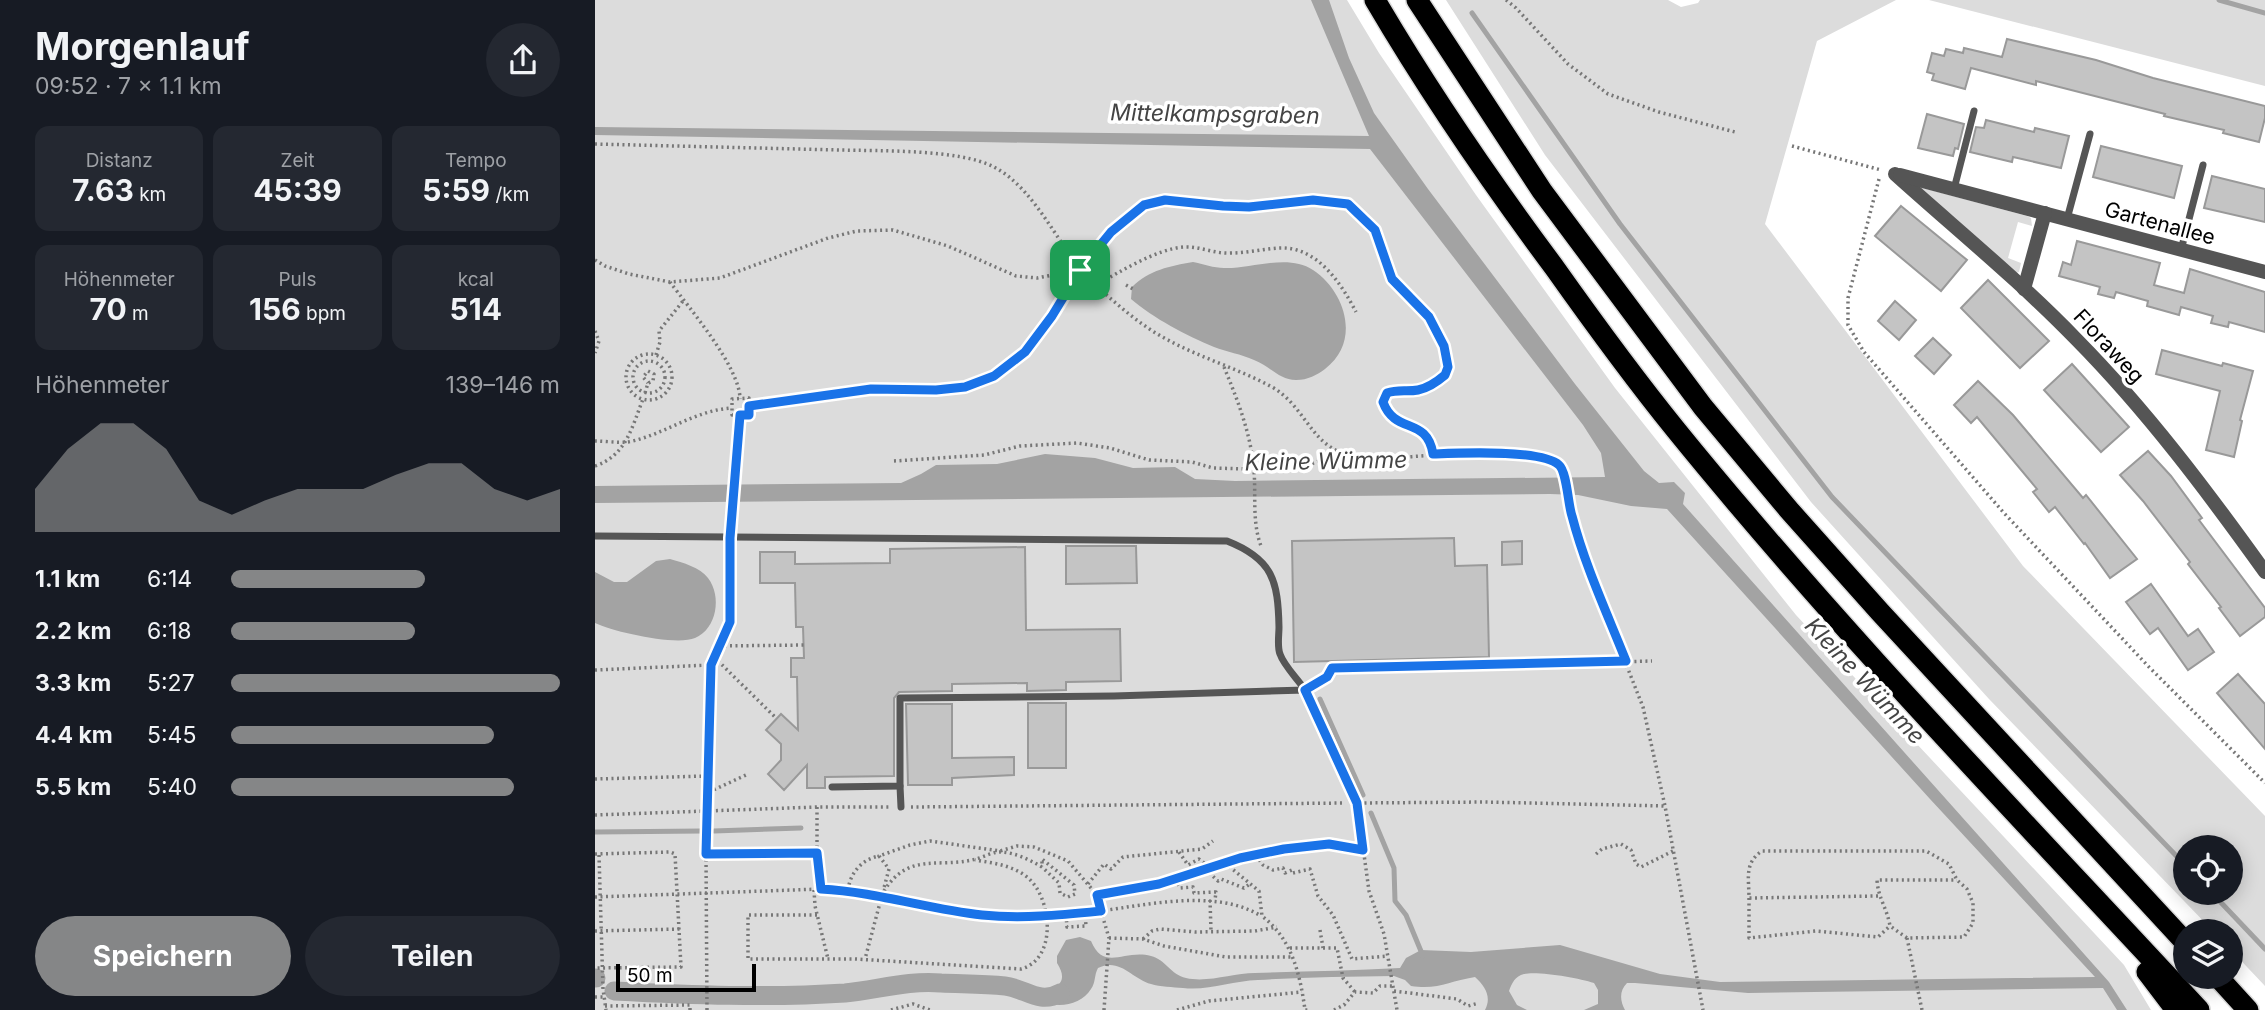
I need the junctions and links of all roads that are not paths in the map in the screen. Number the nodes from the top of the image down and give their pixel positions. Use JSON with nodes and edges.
{"nodes":[{"id":1,"x":1375,"y":0,"type":"edge"},
{"id":2,"x":1417,"y":0,"type":"edge"},
{"id":3,"x":1975,"y":111,"type":"dead end"},
{"id":4,"x":2090,"y":134,"type":"dead end"},
{"id":5,"x":2203,"y":165,"type":"dead end"},
{"id":6,"x":1895,"y":174,"type":"joint"},
{"id":7,"x":1954,"y":190,"type":"junction"},
{"id":8,"x":2045,"y":214,"type":"junction"},
{"id":9,"x":2067,"y":219,"type":"junction"},
{"id":10,"x":2181,"y":250,"type":"junction"},
{"id":11,"x":2265,"y":272,"type":"edge"},
{"id":12,"x":2024,"y":289,"type":"junction"},
{"id":13,"x":595,"y":536,"type":"edge"},
{"id":14,"x":2265,"y":572,"type":"edge"},
{"id":15,"x":1305,"y":690,"type":"junction"},
{"id":16,"x":900,"y":786,"type":"junction"},
{"id":17,"x":832,"y":787,"type":"dead end"},
{"id":18,"x":1352,"y":792,"type":"road end"},
{"id":19,"x":901,"y":807,"type":"road end"},
{"id":20,"x":2069,"y":870,"type":"junction"},
{"id":21,"x":2173,"y":929,"type":"edge"},
{"id":22,"x":2229,"y":989,"type":"edge"},
{"id":23,"x":2176,"y":1010,"type":"edge"},
{"id":24,"x":2199,"y":1010,"type":"edge"},
{"id":25,"x":2248,"y":1010,"type":"edge"}],
"edges":[{"from":1,"to":20,"type":"highway"},
{"from":2,"to":21,"type":"highway"},
{"from":3,"to":7,"type":"lane"},
{"from":4,"to":9,"type":"lane"},
{"from":5,"to":10,"type":"lane"},
{"from":6,"to":7,"type":"street","name":"Gartenallee"},
{"from":6,"to":12,"type":"street","name":"Floraweg"},
{"from":7,"to":8,"type":"street","name":"Gartenallee"},
{"from":8,"to":9,"type":"street","name":"Gartenallee"},
{"from":8,"to":12,"type":"street"},
{"from":9,"to":10,"type":"street","name":"Gartenallee"},
{"from":10,"to":11,"type":"street","name":"Gartenallee"},
{"from":12,"to":14,"type":"street","name":"Floraweg"},
{"from":13,"to":15,"type":"lane"},
{"from":15,"to":16,"type":"lane"},
{"from":15,"to":18,"type":"lane"},
{"from":16,"to":17,"type":"lane"},
{"from":16,"to":19,"type":"lane"},
{"from":20,"to":23,"type":"highway"},
{"from":20,"to":24,"type":"highway"},
{"from":22,"to":25,"type":"highway"}]}
